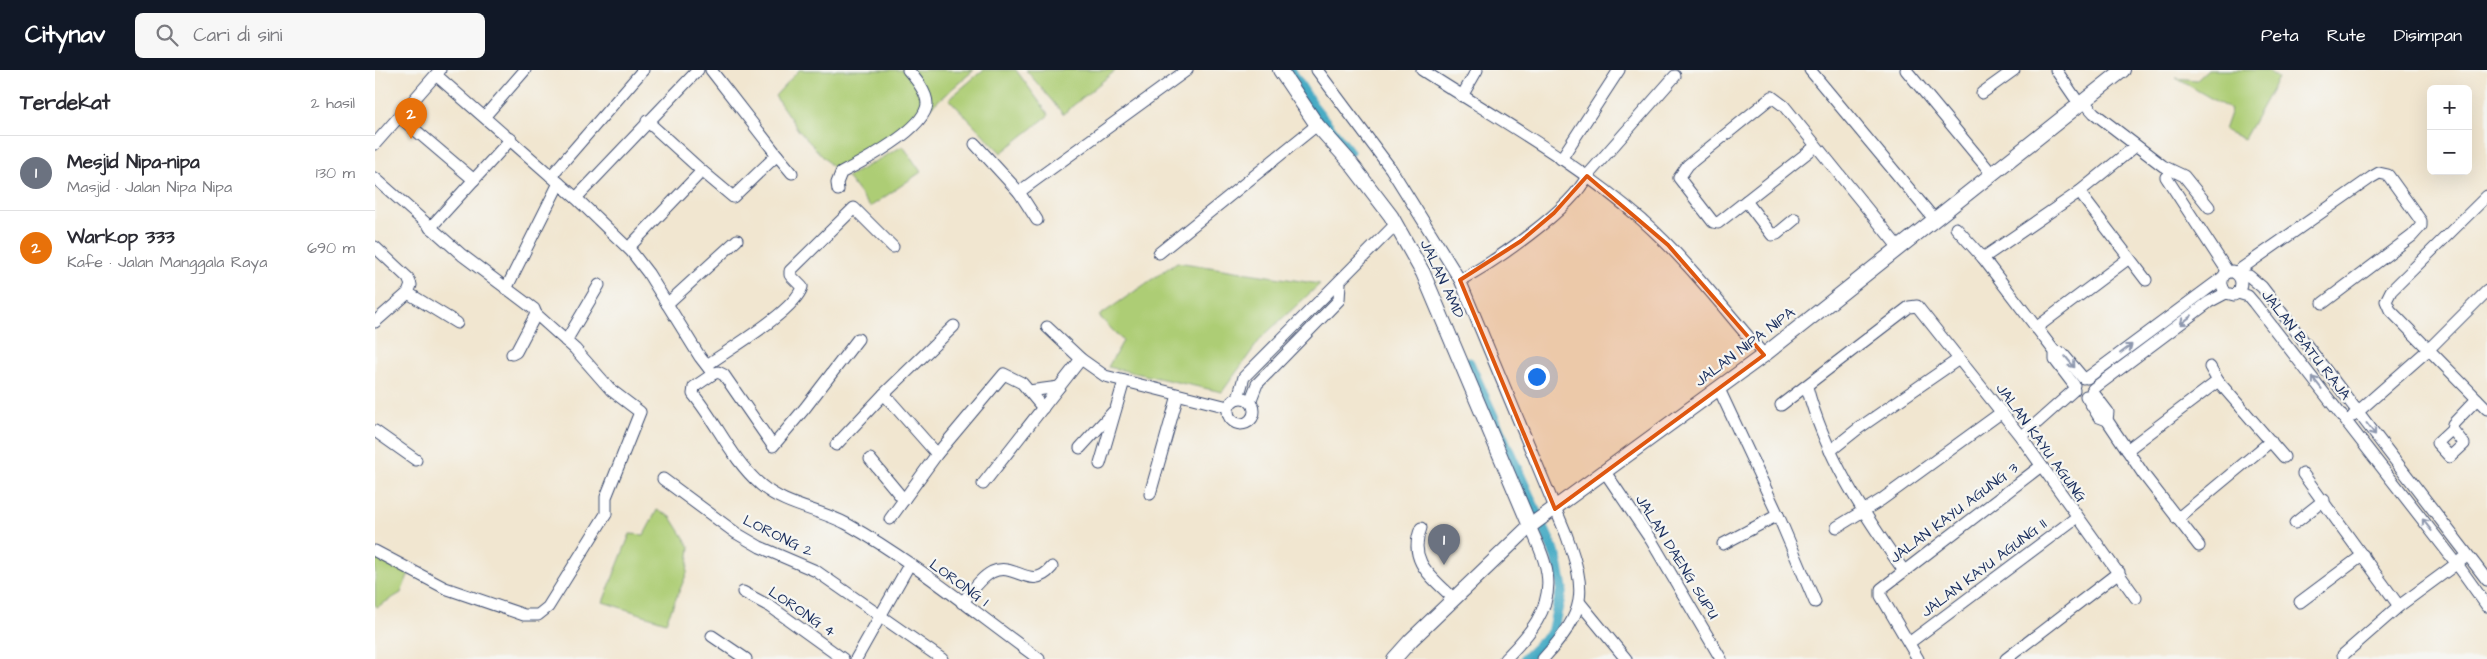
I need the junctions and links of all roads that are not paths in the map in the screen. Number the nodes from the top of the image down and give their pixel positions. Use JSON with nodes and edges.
{"nodes":[{"id":1,"x":525,"y":70,"type":"edge"},
{"id":2,"x":643,"y":70,"type":"edge"},
{"id":3,"x":698,"y":70,"type":"edge"},
{"id":4,"x":711,"y":70,"type":"edge"},
{"id":5,"x":908,"y":70,"type":"edge"},
{"id":6,"x":1187,"y":70,"type":"edge"},
{"id":7,"x":1280,"y":70,"type":"edge"},
{"id":8,"x":1317,"y":70,"type":"edge"},
{"id":9,"x":1422,"y":70,"type":"edge"},
{"id":10,"x":1477,"y":70,"type":"edge"},
{"id":11,"x":1619,"y":70,"type":"edge"},
{"id":12,"x":1810,"y":70,"type":"edge"},
{"id":13,"x":1905,"y":70,"type":"edge"},
{"id":14,"x":2014,"y":70,"type":"edge"},
{"id":15,"x":2056,"y":70,"type":"edge"},
{"id":16,"x":2123,"y":70,"type":"edge"},
{"id":17,"x":438,"y":72,"type":"edge"},
{"id":18,"x":1675,"y":76,"type":"dead end"},
{"id":19,"x":1982,"y":93,"type":"dead end"},
{"id":20,"x":1463,"y":96,"type":"junction"},
{"id":21,"x":2082,"y":104,"type":"junction"},
{"id":22,"x":485,"y":116,"type":"junction"},
{"id":23,"x":400,"y":117,"type":"junction"},
{"id":24,"x":647,"y":121,"type":"junction"},
{"id":25,"x":1317,"y":125,"type":"junction"},
{"id":26,"x":511,"y":139,"type":"junction"},
{"id":27,"x":375,"y":144,"type":"edge"},
{"id":28,"x":975,"y":144,"type":"dead end"},
{"id":29,"x":1816,"y":146,"type":"junction"},
{"id":30,"x":2132,"y":149,"type":"dead end"},
{"id":31,"x":777,"y":154,"type":"junction"},
{"id":32,"x":1561,"y":159,"type":"junction"},
{"id":33,"x":702,"y":171,"type":"junction"},
{"id":34,"x":792,"y":173,"type":"dead end"},
{"id":35,"x":1992,"y":174,"type":"junction"},
{"id":36,"x":1587,"y":176,"type":"junction"},
{"id":37,"x":2166,"y":177,"type":"dead end"},
{"id":38,"x":375,"y":178,"type":"edge"},
{"id":39,"x":474,"y":180,"type":"junction"},
{"id":40,"x":555,"y":180,"type":"junction"},
{"id":41,"x":838,"y":190,"type":"dead end"},
{"id":42,"x":1019,"y":192,"type":"junction"},
{"id":43,"x":2079,"y":192,"type":"junction"},
{"id":44,"x":2487,"y":196,"type":"edge"},
{"id":45,"x":576,"y":198,"type":"junction"},
{"id":46,"x":1746,"y":201,"type":"junction"},
{"id":47,"x":2209,"y":207,"type":"dead end"},
{"id":48,"x":1795,"y":219,"type":"dead end"},
{"id":49,"x":1037,"y":220,"type":"dead end"},
{"id":50,"x":1935,"y":220,"type":"junction"},
{"id":51,"x":1396,"y":224,"type":"junction"},
{"id":52,"x":430,"y":228,"type":"junction"},
{"id":53,"x":1956,"y":228,"type":"dead end"},
{"id":54,"x":737,"y":240,"type":"dead end"},
{"id":55,"x":633,"y":243,"type":"dead end"},
{"id":56,"x":375,"y":247,"type":"edge"},
{"id":57,"x":893,"y":247,"type":"dead end"},
{"id":58,"x":1899,"y":248,"type":"junction"},
{"id":59,"x":1159,"y":253,"type":"dead end"},
{"id":60,"x":1983,"y":258,"type":"junction"},
{"id":61,"x":2129,"y":258,"type":"junction"},
{"id":62,"x":2231,"y":275,"type":"junction"},
{"id":63,"x":1460,"y":280,"type":"junction"},
{"id":64,"x":2146,"y":280,"type":"dead end"},
{"id":65,"x":1340,"y":283,"type":"junction"},
{"id":66,"x":599,"y":285,"type":"dead end"},
{"id":67,"x":506,"y":289,"type":"junction"},
{"id":68,"x":2487,"y":291,"type":"edge"},
{"id":69,"x":408,"y":293,"type":"junction"},
{"id":70,"x":2232,"y":293,"type":"junction"},
{"id":71,"x":667,"y":304,"type":"junction"},
{"id":72,"x":2323,"y":304,"type":"dead end"},
{"id":73,"x":536,"y":314,"type":"junction"},
{"id":74,"x":375,"y":322,"type":"edge"},
{"id":75,"x":457,"y":323,"type":"dead end"},
{"id":76,"x":954,"y":326,"type":"dead end"},
{"id":77,"x":1047,"y":327,"type":"dead end"},
{"id":78,"x":2036,"y":328,"type":"junction"},
{"id":79,"x":858,"y":339,"type":"dead end"},
{"id":80,"x":566,"y":341,"type":"junction"},
{"id":81,"x":2428,"y":350,"type":"junction"},
{"id":82,"x":514,"y":353,"type":"dead end"},
{"id":83,"x":1764,"y":355,"type":"junction"},
{"id":84,"x":1081,"y":359,"type":"junction"},
{"id":85,"x":1959,"y":359,"type":"junction"},
{"id":86,"x":2210,"y":368,"type":"dead end"},
{"id":87,"x":710,"y":369,"type":"junction"},
{"id":88,"x":1124,"y":381,"type":"junction"},
{"id":89,"x":2218,"y":381,"type":"junction"},
{"id":90,"x":1059,"y":387,"type":"junction"},
{"id":91,"x":1807,"y":387,"type":"junction"},
{"id":92,"x":2084,"y":388,"type":"junction"},
{"id":93,"x":1719,"y":389,"type":"junction"},
{"id":94,"x":1029,"y":392,"type":"junction"},
{"id":95,"x":884,"y":394,"type":"junction"},
{"id":96,"x":1178,"y":395,"type":"junction"},
{"id":97,"x":1238,"y":398,"type":"junction"},
{"id":98,"x":2477,"y":398,"type":"junction"},
{"id":99,"x":1251,"y":402,"type":"junction"},
{"id":100,"x":1781,"y":405,"type":"dead end"},
{"id":101,"x":1043,"y":408,"type":"junction"},
{"id":102,"x":1116,"y":408,"type":"junction"},
{"id":103,"x":1228,"y":408,"type":"junction"},
{"id":104,"x":2487,"y":409,"type":"edge"},
{"id":105,"x":2002,"y":412,"type":"junction"},
{"id":106,"x":2358,"y":412,"type":"junction"},
{"id":107,"x":2347,"y":421,"type":"junction"},
{"id":108,"x":2452,"y":429,"type":"dead end"},
{"id":109,"x":375,"y":431,"type":"edge"},
{"id":110,"x":2021,"y":438,"type":"junction"},
{"id":111,"x":2271,"y":441,"type":"junction"},
{"id":112,"x":836,"y":444,"type":"dead end"},
{"id":113,"x":1080,"y":448,"type":"dead end"},
{"id":114,"x":2127,"y":450,"type":"junction"},
{"id":115,"x":1830,"y":451,"type":"junction"},
{"id":116,"x":937,"y":454,"type":"junction"},
{"id":117,"x":2284,"y":457,"type":"dead end"},
{"id":118,"x":870,"y":459,"type":"dead end"},
{"id":119,"x":416,"y":460,"type":"dead end"},
{"id":120,"x":1100,"y":464,"type":"dead end"},
{"id":121,"x":2041,"y":466,"type":"junction"},
{"id":122,"x":1605,"y":472,"type":"junction"},
{"id":123,"x":2303,"y":474,"type":"dead end"},
{"id":124,"x":663,"y":479,"type":"dead end"},
{"id":125,"x":983,"y":484,"type":"dead end"},
{"id":126,"x":1150,"y":494,"type":"dead end"},
{"id":127,"x":904,"y":500,"type":"junction"},
{"id":128,"x":2323,"y":500,"type":"junction"},
{"id":129,"x":1553,"y":511,"type":"junction"},
{"id":130,"x":1862,"y":511,"type":"junction"},
{"id":131,"x":1778,"y":515,"type":"junction"},
{"id":132,"x":2077,"y":517,"type":"junction"},
{"id":133,"x":2177,"y":518,"type":"junction"},
{"id":134,"x":891,"y":519,"type":"dead end"},
{"id":135,"x":2295,"y":523,"type":"dead end"},
{"id":136,"x":1533,"y":525,"type":"junction"},
{"id":137,"x":1837,"y":527,"type":"dead end"},
{"id":138,"x":1421,"y":528,"type":"dead end"},
{"id":139,"x":1723,"y":544,"type":"dead end"},
{"id":140,"x":2199,"y":546,"type":"dead end"},
{"id":141,"x":375,"y":551,"type":"edge"},
{"id":142,"x":2363,"y":555,"type":"junction"},
{"id":143,"x":2467,"y":556,"type":"junction"},
{"id":144,"x":2457,"y":564,"type":"junction"},
{"id":145,"x":909,"y":565,"type":"junction"},
{"id":146,"x":2483,"y":566,"type":"edge"},
{"id":147,"x":1052,"y":567,"type":"dead end"},
{"id":148,"x":1904,"y":571,"type":"junction"},
{"id":149,"x":2119,"y":572,"type":"junction"},
{"id":150,"x":2487,"y":580,"type":"edge"},
{"id":151,"x":743,"y":592,"type":"dead end"},
{"id":152,"x":2136,"y":598,"type":"dead end"},
{"id":153,"x":1454,"y":599,"type":"junction"},
{"id":154,"x":1815,"y":602,"type":"dead end"},
{"id":155,"x":2300,"y":602,"type":"dead end"},
{"id":156,"x":962,"y":603,"type":"junction"},
{"id":157,"x":1580,"y":603,"type":"junction"},
{"id":158,"x":2399,"y":606,"type":"junction"},
{"id":159,"x":2487,"y":606,"type":"edge"},
{"id":160,"x":881,"y":616,"type":"junction"},
{"id":161,"x":712,"y":636,"type":"dead end"},
{"id":162,"x":1909,"y":643,"type":"junction"},
{"id":163,"x":2343,"y":655,"type":"dead end"},
{"id":164,"x":746,"y":659,"type":"edge"},
{"id":165,"x":843,"y":659,"type":"edge"},
{"id":166,"x":856,"y":659,"type":"edge"},
{"id":167,"x":942,"y":659,"type":"edge"},
{"id":168,"x":1039,"y":659,"type":"edge"},
{"id":169,"x":1394,"y":659,"type":"edge"},
{"id":170,"x":1505,"y":659,"type":"edge"},
{"id":171,"x":1543,"y":659,"type":"edge"},
{"id":172,"x":1626,"y":659,"type":"edge"},
{"id":173,"x":1721,"y":659,"type":"edge"},
{"id":174,"x":1918,"y":659,"type":"edge"},
{"id":175,"x":2006,"y":659,"type":"edge"}],
"edges":[{"from":1,"to":22,"type":"street"},
{"from":2,"to":40,"type":"street"},
{"from":3,"to":24,"type":"street"},
{"from":4,"to":31,"type":"street"},
{"from":5,"to":41,"type":"street"},
{"from":6,"to":42,"type":"street"},
{"from":7,"to":25,"type":"street","name":"JALAN AMD"},
{"from":8,"to":63,"type":"street"},
{"from":9,"to":20,"type":"street"},
{"from":10,"to":20,"type":"street"},
{"from":11,"to":32,"type":"street"},
{"from":12,"to":50,"type":"street"},
{"from":13,"to":35,"type":"street"},
{"from":14,"to":19,"type":"street"},
{"from":15,"to":21,"type":"street"},
{"from":16,"to":21,"type":"street","name":"JALAN NIPA NIPA"},
{"from":17,"to":22,"type":"street"},
{"from":17,"to":23,"type":"street"},
{"from":18,"to":36,"type":"street"},
{"from":20,"to":32,"type":"street"},
{"from":21,"to":35,"type":"street","name":"JALAN NIPA NIPA"},
{"from":21,"to":47,"type":"street"},
{"from":22,"to":26,"type":"street"},
{"from":23,"to":27,"type":"street"},
{"from":23,"to":39,"type":"street"},
{"from":24,"to":33,"type":"street"},
{"from":24,"to":45,"type":"street"},
{"from":25,"to":51,"type":"street","name":"JALAN AMD"},
{"from":25,"to":59,"type":"street"},
{"from":26,"to":39,"type":"street"},
{"from":26,"to":40,"type":"street"},
{"from":28,"to":42,"type":"street"},
{"from":29,"to":46,"type":"street"},
{"from":29,"to":46,"type":"street"},
{"from":29,"to":58,"type":"street"},
{"from":30,"to":43,"type":"street"},
{"from":31,"to":33,"type":"street"},
{"from":31,"to":34,"type":"street"},
{"from":32,"to":36,"type":"street"},
{"from":33,"to":55,"type":"street"},
{"from":35,"to":50,"type":"street","name":"JALAN NIPA NIPA"},
{"from":36,"to":63,"type":"street"},
{"from":36,"to":83,"type":"street"},
{"from":37,"to":62,"type":"street"},
{"from":38,"to":52,"type":"street"},
{"from":39,"to":52,"type":"street"},
{"from":40,"to":45,"type":"street"},
{"from":40,"to":67,"type":"street"},
{"from":42,"to":49,"type":"street"},
{"from":43,"to":60,"type":"street"},
{"from":43,"to":61,"type":"street"},
{"from":44,"to":81,"type":"street"},
{"from":45,"to":71,"type":"street"},
{"from":46,"to":48,"type":"street"},
{"from":50,"to":58,"type":"street","name":"JALAN NIPA NIPA"},
{"from":51,"to":65,"type":"street"},
{"from":51,"to":136,"type":"street","name":"JALAN AMD"},
{"from":52,"to":67,"type":"street"},
{"from":53,"to":60,"type":"street"},
{"from":54,"to":71,"type":"street"},
{"from":56,"to":69,"type":"street"},
{"from":57,"to":87,"type":"street","name":"LORONG 1"},
{"from":58,"to":83,"type":"street","name":"JALAN NIPA NIPA"},
{"from":60,"to":78,"type":"street"},
{"from":61,"to":64,"type":"street"},
{"from":61,"to":78,"type":"street"},
{"from":62,"to":70,"type":"street"},
{"from":62,"to":70,"type":"street","name":"JALAN BATU RAJA"},
{"from":62,"to":72,"type":"street"},
{"from":92,"to":62,"type":"street","one_way":true},
{"from":62,"to":106,"type":"street"},
{"from":63,"to":129,"type":"street"},
{"from":65,"to":97,"type":"street"},
{"from":65,"to":99,"type":"street"},
{"from":66,"to":80,"type":"street"},
{"from":67,"to":73,"type":"street"},
{"from":68,"to":81,"type":"street"},
{"from":69,"to":74,"type":"street"},
{"from":69,"to":75,"type":"street"},
{"from":70,"to":92,"type":"street","one_way":true},
{"from":107,"to":70,"type":"street","name":"JALAN BATU RAJA","one_way":true},
{"from":71,"to":87,"type":"street"},
{"from":73,"to":80,"type":"street"},
{"from":73,"to":82,"type":"street"},
{"from":76,"to":95,"type":"street"},
{"from":77,"to":84,"type":"street"},
{"from":78,"to":92,"type":"street"},
{"from":79,"to":87,"type":"street"},
{"from":80,"to":141,"type":"street"},
{"from":81,"to":98,"type":"street"},
{"from":81,"to":106,"type":"street"},
{"from":83,"to":93,"type":"street","name":"JALAN NIPA NIPA"},
{"from":84,"to":88,"type":"street"},
{"from":84,"to":90,"type":"street"},
{"from":85,"to":91,"type":"street","name":"JALAN KAYU AGUNG"},
{"from":85,"to":105,"type":"street","name":"JALAN KAYU AGUNG"},
{"from":85,"to":115,"type":"street"},
{"from":86,"to":89,"type":"street"},
{"from":87,"to":145,"type":"street","name":"LORONG 1"},
{"from":88,"to":96,"type":"street"},
{"from":88,"to":102,"type":"street"},
{"from":89,"to":111,"type":"street"},
{"from":89,"to":114,"type":"street"},
{"from":90,"to":94,"type":"street"},
{"from":90,"to":101,"type":"street"},
{"from":91,"to":100,"type":"street"},
{"from":91,"to":115,"type":"street"},
{"from":92,"to":110,"type":"street"},
{"from":92,"to":114,"type":"street"},
{"from":93,"to":122,"type":"street","name":"JALAN NIPA NIPA"},
{"from":93,"to":131,"type":"street"},
{"from":94,"to":101,"type":"street"},
{"from":94,"to":116,"type":"street"},
{"from":95,"to":112,"type":"street"},
{"from":95,"to":116,"type":"street"},
{"from":96,"to":103,"type":"street"},
{"from":96,"to":126,"type":"street"},
{"from":97,"to":99,"type":"street"},
{"from":97,"to":103,"type":"street"},
{"from":98,"to":104,"type":"street"},
{"from":98,"to":108,"type":"street"},
{"from":99,"to":103,"type":"street"},
{"from":101,"to":125,"type":"street"},
{"from":102,"to":113,"type":"street"},
{"from":102,"to":120,"type":"street"},
{"from":105,"to":110,"type":"street","name":"JALAN KAYU AGUNG"},
{"from":105,"to":130,"type":"street"},
{"from":106,"to":107,"type":"street"},
{"from":106,"to":143,"type":"street","one_way":true},
{"from":144,"to":107,"type":"street","name":"JALAN BATU RAJA","one_way":true},
{"from":109,"to":119,"type":"street"},
{"from":110,"to":121,"type":"street","name":"JALAN KAYU AGUNG"},
{"from":111,"to":117,"type":"street"},
{"from":111,"to":133,"type":"street"},
{"from":114,"to":133,"type":"street"},
{"from":115,"to":130,"type":"street"},
{"from":116,"to":127,"type":"street"},
{"from":118,"to":127,"type":"street"},
{"from":121,"to":132,"type":"street","name":"JALAN KAYU AGUNG"},
{"from":121,"to":148,"type":"street","name":"JALAN KAYU AGUNG 3"},
{"from":122,"to":129,"type":"street","name":"JALAN NIPA NIPA"},
{"from":122,"to":173,"type":"street","name":"JALAN DAENG SUPU"},
{"from":123,"to":128,"type":"street"},
{"from":124,"to":160,"type":"street","name":"LORONG 2"},
{"from":127,"to":134,"type":"street"},
{"from":128,"to":135,"type":"street"},
{"from":128,"to":142,"type":"street"},
{"from":129,"to":136,"type":"street","name":"JALAN NIPA NIPA"},
{"from":129,"to":157,"type":"street"},
{"from":130,"to":137,"type":"street"},
{"from":130,"to":148,"type":"street"},
{"from":131,"to":139,"type":"street"},
{"from":131,"to":154,"type":"street"},
{"from":132,"to":149,"type":"street","name":"JALAN KAYU AGUNG"},
{"from":132,"to":162,"type":"street","name":"JALAN KAYU AGUNG II"},
{"from":133,"to":140,"type":"street"},
{"from":136,"to":153,"type":"street","name":"JALAN NIPA NIPA"},
{"from":136,"to":170,"type":"street"},
{"from":138,"to":153,"type":"street"},
{"from":142,"to":155,"type":"street"},
{"from":142,"to":158,"type":"street"},
{"from":143,"to":144,"type":"street"},
{"from":143,"to":146,"type":"street"},
{"from":144,"to":158,"type":"street"},
{"from":144,"to":159,"type":"street","name":"JALAN BATU RAJA"},
{"from":145,"to":156,"type":"street","name":"LORONG 1"},
{"from":145,"to":160,"type":"street"},
{"from":146,"to":150,"type":"street"},
{"from":147,"to":156,"type":"street"},
{"from":148,"to":162,"type":"street","name":"JALAN KAYU AGUNG 3"},
{"from":149,"to":152,"type":"street","name":"JALAN KAYU AGUNG"},
{"from":149,"to":175,"type":"street"},
{"from":151,"to":165,"type":"street","name":"LORONG 4"},
{"from":153,"to":169,"type":"street","name":"JALAN NIPA NIPA"},
{"from":156,"to":168,"type":"street","name":"LORONG 1"},
{"from":157,"to":171,"type":"street"},
{"from":157,"to":172,"type":"street"},
{"from":158,"to":163,"type":"street"},
{"from":160,"to":166,"type":"street"},
{"from":160,"to":167,"type":"street","name":"LORONG 2"},
{"from":161,"to":164,"type":"street"},
{"from":162,"to":174,"type":"street"}]}
